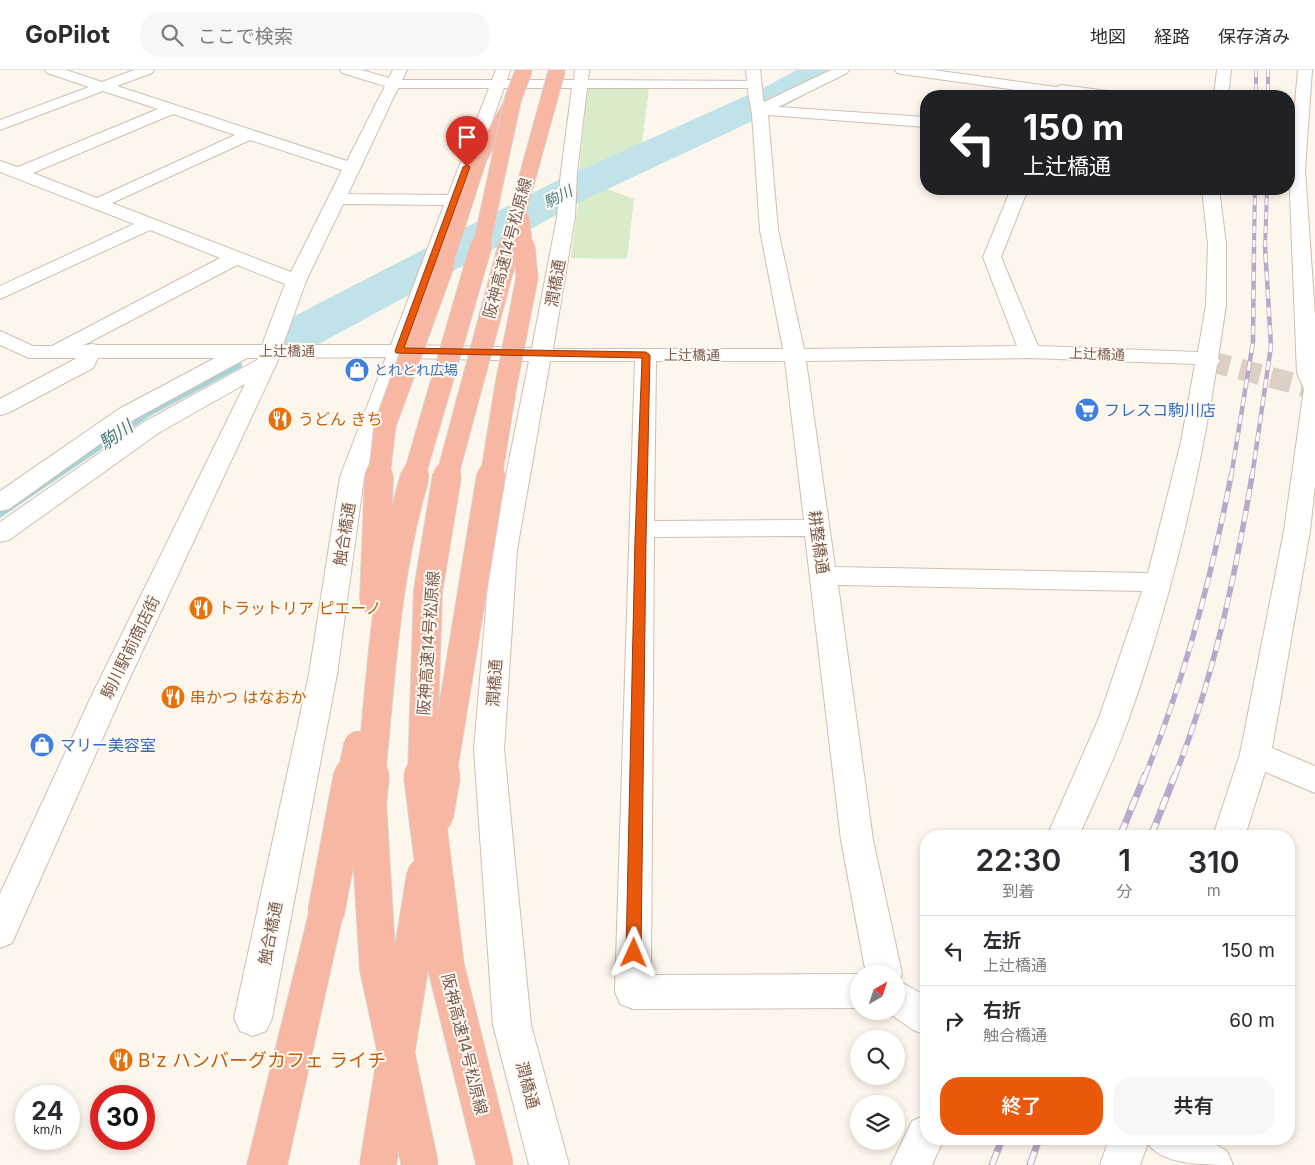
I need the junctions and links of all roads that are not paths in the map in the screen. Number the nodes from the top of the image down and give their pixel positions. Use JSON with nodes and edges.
{"nodes":[{"id":1,"x":52,"y":70,"type":"edge"},
{"id":2,"x":147,"y":70,"type":"edge"},
{"id":3,"x":347,"y":70,"type":"edge"},
{"id":4,"x":524,"y":70,"type":"edge"},
{"id":5,"x":557,"y":70,"type":"edge"},
{"id":6,"x":842,"y":70,"type":"edge"},
{"id":7,"x":902,"y":70,"type":"edge"},
{"id":8,"x":1224,"y":70,"type":"edge"},
{"id":9,"x":397,"y":77,"type":"edge"},
{"id":10,"x":581,"y":78,"type":"edge"},
{"id":11,"x":1308,"y":81,"type":"edge"},
{"id":12,"x":504,"y":85,"type":"edge"},
{"id":13,"x":771,"y":86,"type":"dead end"},
{"id":14,"x":103,"y":87,"type":"junction"},
{"id":15,"x":1062,"y":88,"type":"edge"},
{"id":16,"x":1075,"y":90,"type":"edge"},
{"id":17,"x":1221,"y":90,"type":"edge"},
{"id":18,"x":756,"y":94,"type":"edge"},
{"id":19,"x":172,"y":109,"type":"junction"},
{"id":20,"x":920,"y":121,"type":"edge"},
{"id":21,"x":0,"y":125,"type":"edge"},
{"id":22,"x":249,"y":134,"type":"junction"},
{"id":23,"x":353,"y":168,"type":"junction"},
{"id":24,"x":7,"y":170,"type":"edge"},
{"id":25,"x":1017,"y":195,"type":"edge"},
{"id":26,"x":1212,"y":195,"type":"edge"},
{"id":27,"x":337,"y":199,"type":"junction"},
{"id":28,"x":455,"y":200,"type":"junction"},
{"id":29,"x":519,"y":203,"type":"junction"},
{"id":30,"x":98,"y":204,"type":"junction"},
{"id":31,"x":149,"y":224,"type":"junction"},
{"id":32,"x":235,"y":258,"type":"junction"},
{"id":33,"x":296,"y":281,"type":"junction"},
{"id":34,"x":0,"y":293,"type":"edge"},
{"id":35,"x":0,"y":337,"type":"edge"},
{"id":36,"x":91,"y":350,"type":"junction"},
{"id":37,"x":265,"y":350,"type":"junction"},
{"id":38,"x":54,"y":351,"type":"junction"},
{"id":39,"x":399,"y":351,"type":"junction"},
{"id":40,"x":1030,"y":352,"type":"junction"},
{"id":41,"x":542,"y":355,"type":"junction"},
{"id":42,"x":646,"y":355,"type":"junction"},
{"id":43,"x":795,"y":355,"type":"junction"},
{"id":44,"x":1208,"y":361,"type":"junction"},
{"id":45,"x":1315,"y":389,"type":"edge"},
{"id":46,"x":0,"y":408,"type":"edge"},
{"id":47,"x":0,"y":503,"type":"edge"},
{"id":48,"x":817,"y":528,"type":"junction"},
{"id":49,"x":641,"y":529,"type":"junction"},
{"id":50,"x":0,"y":534,"type":"edge"},
{"id":51,"x":823,"y":576,"type":"junction"},
{"id":52,"x":1158,"y":582,"type":"junction"},
{"id":53,"x":1255,"y":754,"type":"junction"},
{"id":54,"x":1315,"y":780,"type":"edge"},
{"id":55,"x":1066,"y":830,"type":"edge"},
{"id":56,"x":1231,"y":830,"type":"edge"},
{"id":57,"x":0,"y":932,"type":"edge"},
{"id":58,"x":882,"y":965,"type":"edge"},
{"id":59,"x":850,"y":991,"type":"edge"},
{"id":60,"x":905,"y":1003,"type":"edge"},
{"id":61,"x":920,"y":1013,"type":"edge"},
{"id":62,"x":253,"y":1018,"type":"dead end"},
{"id":63,"x":921,"y":1145,"type":"edge"},
{"id":64,"x":1127,"y":1145,"type":"edge"},
{"id":65,"x":1177,"y":1145,"type":"edge"},
{"id":66,"x":267,"y":1165,"type":"edge"},
{"id":67,"x":378,"y":1165,"type":"edge"},
{"id":68,"x":420,"y":1165,"type":"edge"},
{"id":69,"x":496,"y":1165,"type":"edge"},
{"id":70,"x":549,"y":1165,"type":"edge"},
{"id":71,"x":911,"y":1165,"type":"edge"},
{"id":72,"x":1120,"y":1165,"type":"edge"},
{"id":73,"x":1213,"y":1165,"type":"edge"}],
"edges":[{"from":1,"to":14,"type":"street"},
{"from":2,"to":14,"type":"street"},
{"from":3,"to":9,"type":"street"},
{"from":4,"to":12,"type":"highway","name":"阪神高速14号松原線","bridge":true},
{"from":5,"to":29,"type":"highway","name":"阪神高速14号松原線","bridge":true},
{"from":6,"to":18,"type":"street"},
{"from":7,"to":15,"type":"street"},
{"from":8,"to":17,"type":"street"},
{"from":9,"to":12,"type":"street"},
{"from":9,"to":23,"type":"street","name":"駒川駅前商店街"},
{"from":10,"to":12,"type":"street"},
{"from":10,"to":18,"type":"street"},
{"from":10,"to":41,"type":"street","name":"潤橋通"},
{"from":11,"to":45,"type":"street"},
{"from":12,"to":28,"type":"street","name":"触合橋通"},
{"from":12,"to":66,"type":"highway","bridge":true},
{"from":12,"to":68,"type":"highway","name":"阪神高速14号松原線","bridge":true},
{"from":13,"to":18,"type":"street"},
{"from":14,"to":19,"type":"street"},
{"from":14,"to":21,"type":"street"},
{"from":15,"to":16,"type":"street"},
{"from":18,"to":20,"type":"street"},
{"from":18,"to":43,"type":"street","name":"耕整橋通"},
{"from":19,"to":22,"type":"street"},
{"from":19,"to":24,"type":"street"},
{"from":22,"to":23,"type":"street"},
{"from":22,"to":30,"type":"street"},
{"from":23,"to":27,"type":"street","name":"駒川駅前商店街"},
{"from":24,"to":30,"type":"street"},
{"from":25,"to":40,"type":"street"},
{"from":26,"to":44,"type":"street"},
{"from":27,"to":28,"type":"street"},
{"from":27,"to":33,"type":"street","name":"駒川駅前商店街"},
{"from":28,"to":39,"type":"street","name":"触合橋通"},
{"from":29,"to":67,"type":"highway","bridge":true},
{"from":29,"to":69,"type":"highway","name":"阪神高速14号松原線","bridge":true},
{"from":30,"to":31,"type":"street"},
{"from":31,"to":32,"type":"street"},
{"from":31,"to":34,"type":"street"},
{"from":32,"to":33,"type":"street"},
{"from":32,"to":38,"type":"street"},
{"from":33,"to":37,"type":"street","name":"駒川駅前商店街"},
{"from":35,"to":38,"type":"street","name":"上辻橋通"},
{"from":36,"to":37,"type":"street","name":"上辻橋通"},
{"from":36,"to":38,"type":"street","name":"上辻橋通"},
{"from":36,"to":46,"type":"street"},
{"from":37,"to":39,"type":"street","name":"上辻橋通"},
{"from":37,"to":47,"type":"street"},
{"from":37,"to":50,"type":"street"},
{"from":37,"to":57,"type":"street","name":"駒川駅前商店街"},
{"from":39,"to":41,"type":"street","name":"上辻橋通"},
{"from":39,"to":62,"type":"street","name":"触合橋通"},
{"from":40,"to":43,"type":"street","name":"上辻橋通"},
{"from":40,"to":44,"type":"street","name":"上辻橋通"},
{"from":41,"to":42,"type":"street","name":"上辻橋通"},
{"from":41,"to":70,"type":"street","name":"潤橋通"},
{"from":42,"to":43,"type":"street","name":"上辻橋通"},
{"from":42,"to":49,"type":"street"},
{"from":43,"to":48,"type":"street","name":"耕整橋通"},
{"from":44,"to":52,"type":"street"},
{"from":45,"to":53,"type":"street"},
{"from":48,"to":49,"type":"street"},
{"from":48,"to":51,"type":"street","name":"耕整橋通"},
{"from":49,"to":59,"type":"street"},
{"from":51,"to":52,"type":"street"},
{"from":51,"to":58,"type":"street","name":"耕整橋通"},
{"from":52,"to":55,"type":"street"},
{"from":53,"to":54,"type":"street"},
{"from":53,"to":56,"type":"street"},
{"from":60,"to":61,"type":"street"},
{"from":63,"to":71,"type":"street"},
{"from":64,"to":72,"type":"street"},
{"from":65,"to":73,"type":"street"}]}
